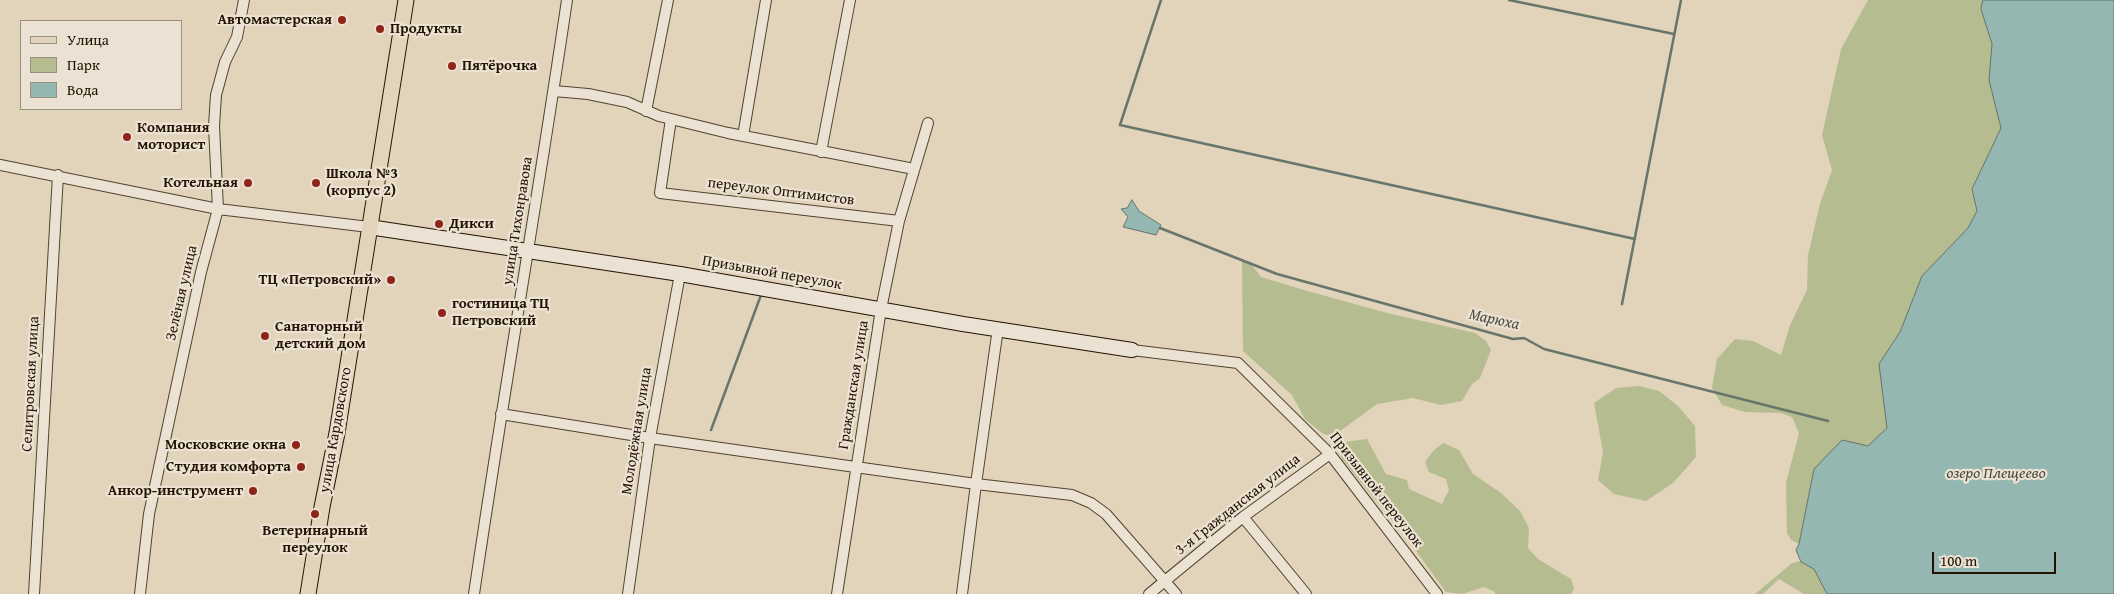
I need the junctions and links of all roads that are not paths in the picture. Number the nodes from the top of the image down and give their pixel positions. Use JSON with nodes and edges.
{"nodes":[{"id":1,"x":244,"y":0,"type":"edge"},
{"id":2,"x":406,"y":0,"type":"edge"},
{"id":3,"x":567,"y":0,"type":"edge"},
{"id":4,"x":668,"y":0,"type":"edge"},
{"id":5,"x":766,"y":0,"type":"edge"},
{"id":6,"x":850,"y":0,"type":"edge"},
{"id":7,"x":554,"y":91,"type":"junction"},
{"id":8,"x":646,"y":110,"type":"junction"},
{"id":9,"x":671,"y":119,"type":"junction"},
{"id":10,"x":928,"y":123,"type":"dead end"},
{"id":11,"x":743,"y":136,"type":"junction"},
{"id":12,"x":821,"y":152,"type":"junction"},
{"id":13,"x":0,"y":165,"type":"edge"},
{"id":14,"x":914,"y":169,"type":"junction"},
{"id":15,"x":58,"y":175,"type":"junction"},
{"id":16,"x":218,"y":209,"type":"junction"},
{"id":17,"x":899,"y":221,"type":"junction"},
{"id":18,"x":369,"y":227,"type":"junction"},
{"id":19,"x":529,"y":250,"type":"junction"},
{"id":20,"x":680,"y":274,"type":"junction"},
{"id":21,"x":881,"y":309,"type":"junction"},
{"id":22,"x":998,"y":328,"type":"junction"},
{"id":23,"x":1132,"y":350,"type":"joint"},
{"id":24,"x":501,"y":414,"type":"junction"},
{"id":25,"x":650,"y":438,"type":"junction"},
{"id":26,"x":1330,"y":454,"type":"junction"},
{"id":27,"x":857,"y":466,"type":"junction"},
{"id":28,"x":976,"y":484,"type":"junction"},
{"id":29,"x":1243,"y":517,"type":"junction"},
{"id":30,"x":1166,"y":581,"type":"junction"},
{"id":31,"x":34,"y":594,"type":"edge"},
{"id":32,"x":140,"y":594,"type":"edge"},
{"id":33,"x":308,"y":594,"type":"edge"},
{"id":34,"x":474,"y":594,"type":"edge"},
{"id":35,"x":628,"y":594,"type":"edge"},
{"id":36,"x":837,"y":594,"type":"edge"},
{"id":37,"x":962,"y":594,"type":"edge"},
{"id":38,"x":1149,"y":594,"type":"edge"},
{"id":39,"x":1176,"y":594,"type":"edge"},
{"id":40,"x":1306,"y":594,"type":"edge"},
{"id":41,"x":1437,"y":594,"type":"edge"}],
"edges":[{"from":1,"to":16,"type":"street","name":"Зелёная улица"},
{"from":2,"to":18,"type":"main road","name":"улица Кардовского"},
{"from":3,"to":7,"type":"street","name":"улица Тихонравова"},
{"from":4,"to":8,"type":"street"},
{"from":5,"to":11,"type":"street"},
{"from":6,"to":12,"type":"street"},
{"from":7,"to":8,"type":"street"},
{"from":7,"to":19,"type":"street","name":"улица Тихонравова"},
{"from":8,"to":9,"type":"street"},
{"from":9,"to":11,"type":"street"},
{"from":9,"to":17,"type":"street","name":"переулок Оптимистов"},
{"from":10,"to":14,"type":"street","name":"Гражданская улица"},
{"from":11,"to":12,"type":"street"},
{"from":12,"to":14,"type":"street"},
{"from":13,"to":15,"type":"street","name":"Призывной переулок"},
{"from":14,"to":17,"type":"street","name":"Гражданская улица"},
{"from":15,"to":16,"type":"street","name":"Призывной переулок"},
{"from":15,"to":31,"type":"street","name":"Селитровская улица"},
{"from":16,"to":18,"type":"street","name":"Призывной переулок"},
{"from":16,"to":32,"type":"street","name":"Зелёная улица"},
{"from":17,"to":21,"type":"street","name":"Гражданская улица"},
{"from":18,"to":19,"type":"street","name":"Призывной переулок"},
{"from":18,"to":33,"type":"main road","name":"улица Кардовского"},
{"from":19,"to":20,"type":"street","name":"Призывной переулок"},
{"from":19,"to":24,"type":"street","name":"улица Тихонравова"},
{"from":20,"to":21,"type":"street","name":"Призывной переулок"},
{"from":20,"to":25,"type":"street","name":"Молодёжная улица"},
{"from":21,"to":22,"type":"street","name":"Призывной переулок"},
{"from":21,"to":27,"type":"street","name":"Гражданская улица"},
{"from":22,"to":23,"type":"street","name":"Призывной переулок"},
{"from":22,"to":28,"type":"street"},
{"from":23,"to":26,"type":"street","name":"Призывной переулок"},
{"from":24,"to":25,"type":"street"},
{"from":24,"to":34,"type":"street","name":"улица Тихонравова"},
{"from":25,"to":27,"type":"street"},
{"from":25,"to":35,"type":"street","name":"Молодёжная улица"},
{"from":26,"to":29,"type":"street","name":"3-я Гражданская улица"},
{"from":26,"to":41,"type":"street","name":"Призывной переулок"},
{"from":27,"to":28,"type":"street","name":"Гражданская улица"},
{"from":27,"to":36,"type":"street","name":"Гражданская улица"},
{"from":28,"to":30,"type":"street","name":"Гражданская улица"},
{"from":28,"to":37,"type":"street"},
{"from":29,"to":30,"type":"street","name":"3-я Гражданская улица"},
{"from":29,"to":40,"type":"street"},
{"from":30,"to":38,"type":"street","name":"3-я Гражданская улица"},
{"from":30,"to":39,"type":"street"}]}
